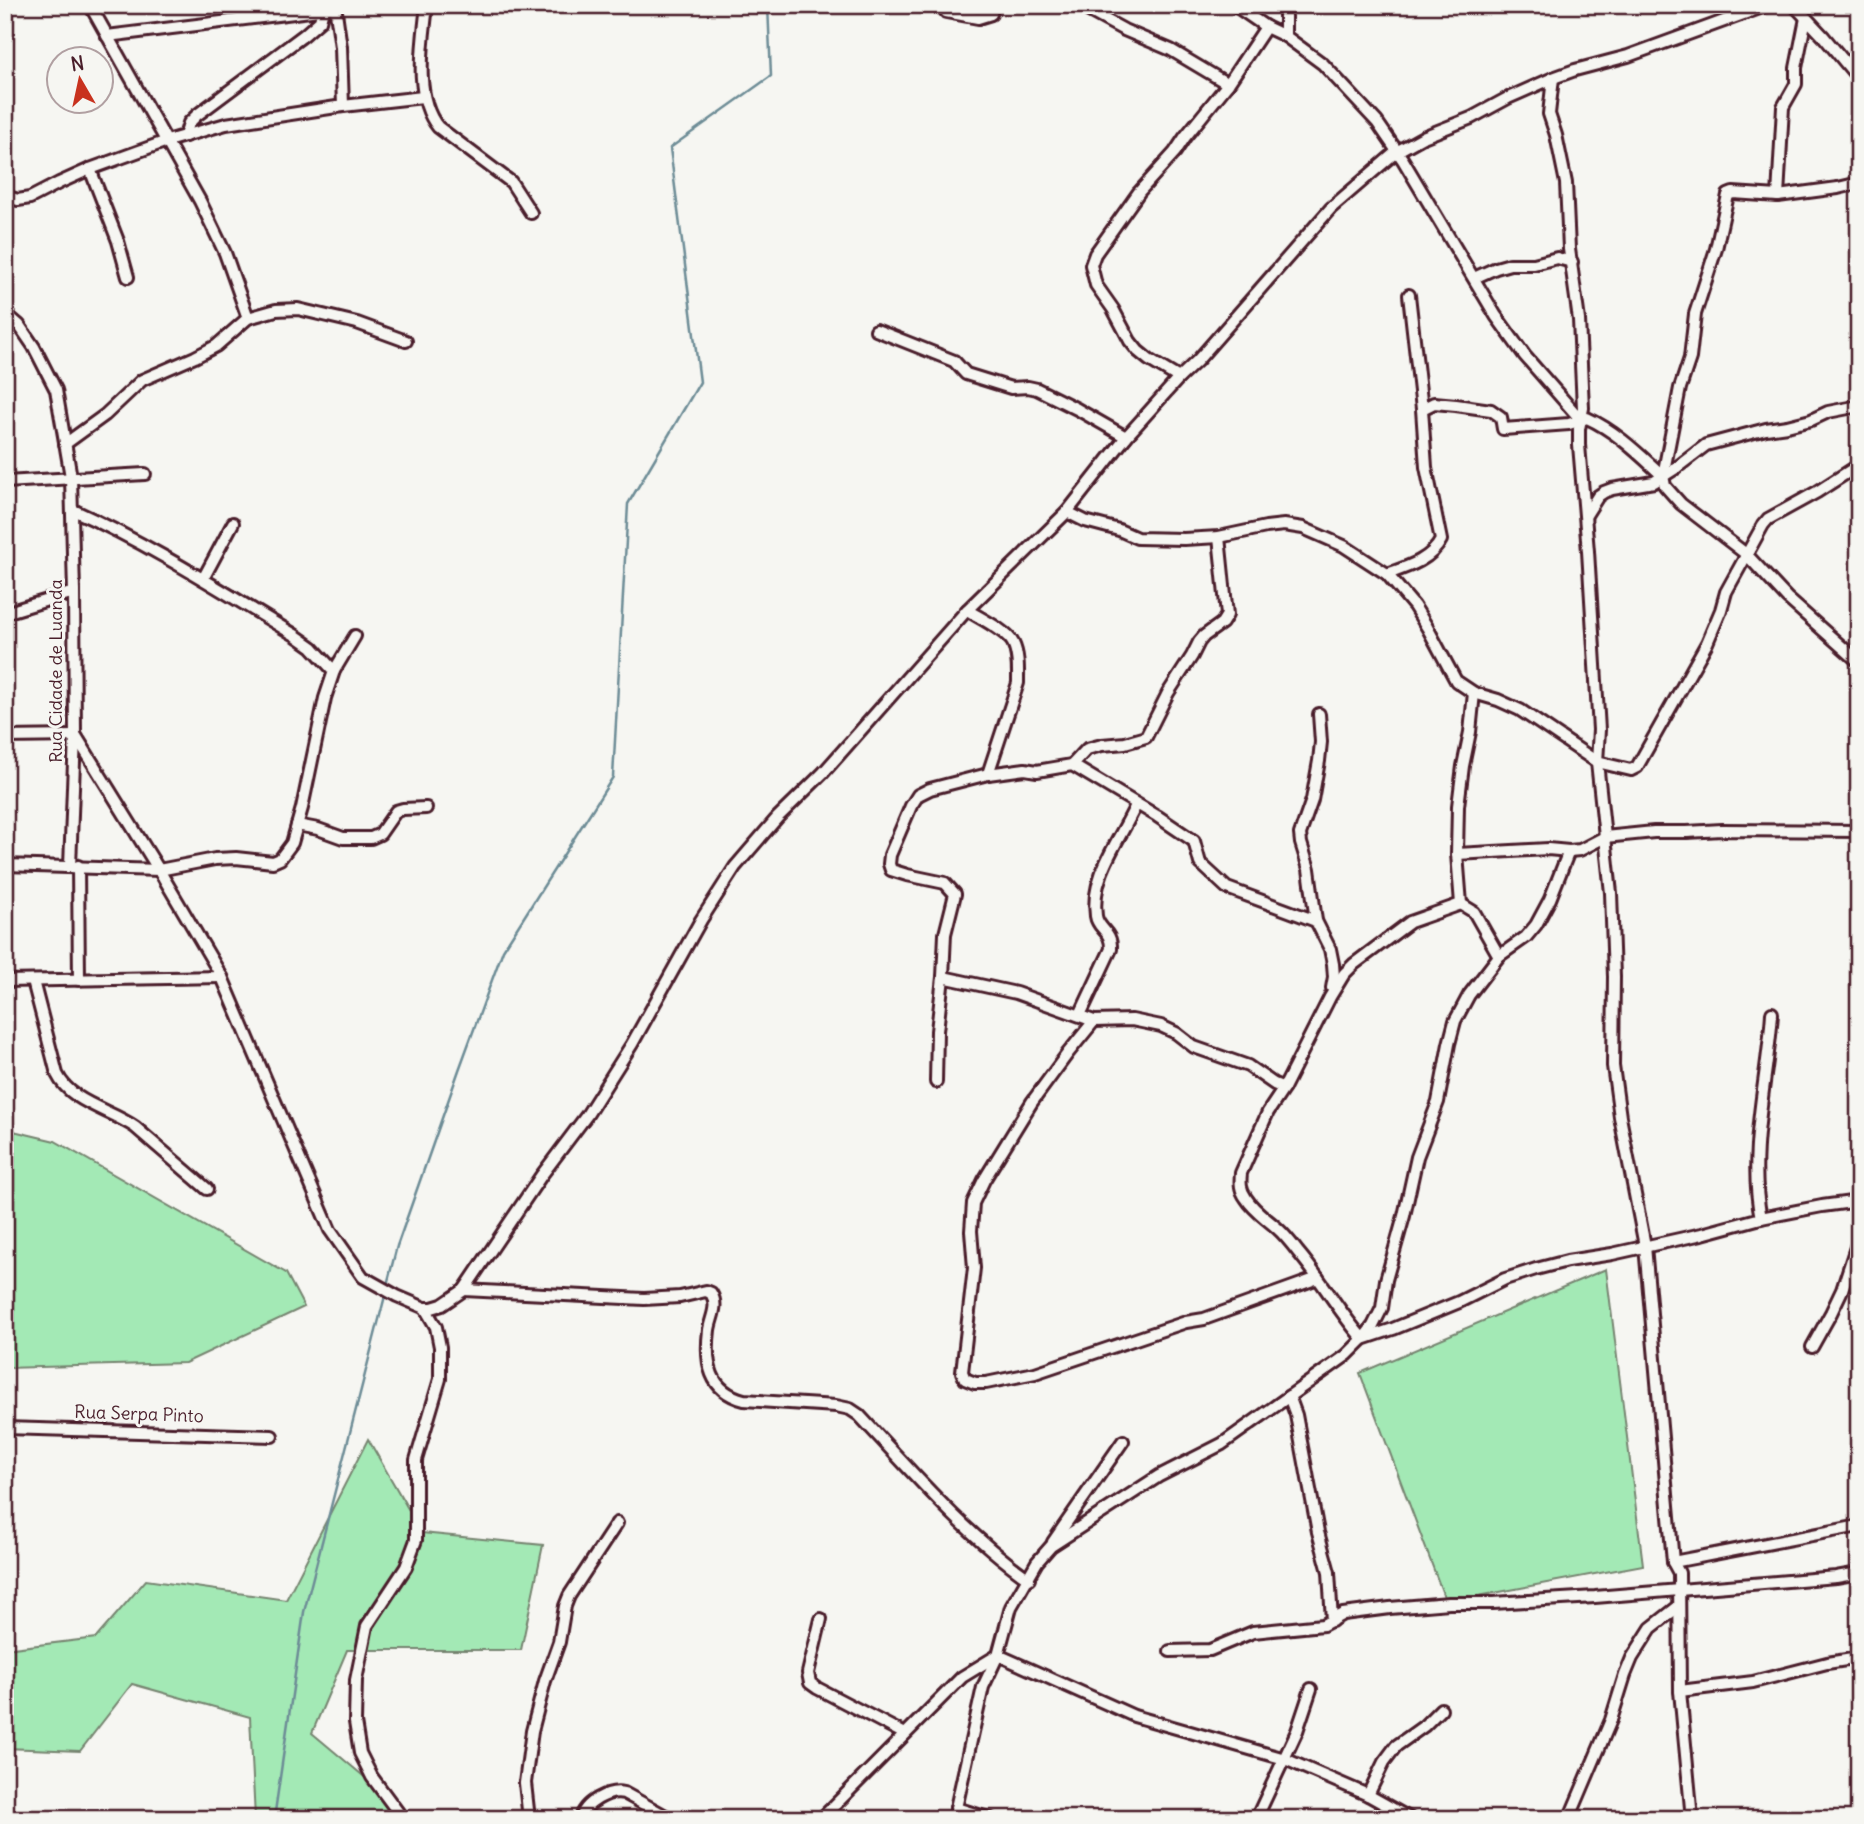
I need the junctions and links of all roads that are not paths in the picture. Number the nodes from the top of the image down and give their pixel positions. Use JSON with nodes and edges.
{"nodes":[{"id":1,"x":90,"y":5,"type":"edge"},
{"id":2,"x":427,"y":5,"type":"edge"},
{"id":3,"x":993,"y":5,"type":"edge"},
{"id":4,"x":1078,"y":5,"type":"edge"},
{"id":5,"x":1234,"y":5,"type":"edge"},
{"id":6,"x":1285,"y":5,"type":"edge"},
{"id":7,"x":1768,"y":5,"type":"edge"},
{"id":8,"x":1794,"y":5,"type":"edge"},
{"id":9,"x":331,"y":7,"type":"edge"},
{"id":10,"x":946,"y":12,"type":"dead end"},
{"id":11,"x":1806,"y":18,"type":"junction"},
{"id":12,"x":1266,"y":27,"type":"junction"},
{"id":13,"x":107,"y":36,"type":"junction"},
{"id":14,"x":1285,"y":36,"type":"junction"},
{"id":15,"x":1553,"y":78,"type":"junction"},
{"id":16,"x":1859,"y":79,"type":"edge"},
{"id":17,"x":1228,"y":84,"type":"junction"},
{"id":18,"x":423,"y":97,"type":"junction"},
{"id":19,"x":343,"y":106,"type":"junction"},
{"id":20,"x":185,"y":136,"type":"junction"},
{"id":21,"x":167,"y":141,"type":"junction"},
{"id":22,"x":1396,"y":152,"type":"junction"},
{"id":23,"x":90,"y":169,"type":"junction"},
{"id":24,"x":1859,"y":183,"type":"edge"},
{"id":25,"x":5,"y":196,"type":"edge"},
{"id":26,"x":1778,"y":196,"type":"junction"},
{"id":27,"x":531,"y":213,"type":"dead end"},
{"id":28,"x":1572,"y":262,"type":"junction"},
{"id":29,"x":128,"y":277,"type":"dead end"},
{"id":30,"x":1474,"y":278,"type":"junction"},
{"id":31,"x":1409,"y":295,"type":"dead end"},
{"id":32,"x":5,"y":313,"type":"edge"},
{"id":33,"x":248,"y":318,"type":"junction"},
{"id":34,"x":876,"y":330,"type":"dead end"},
{"id":35,"x":407,"y":341,"type":"dead end"},
{"id":36,"x":1179,"y":378,"type":"junction"},
{"id":37,"x":1859,"y":406,"type":"edge"},
{"id":38,"x":1422,"y":409,"type":"junction"},
{"id":39,"x":1581,"y":420,"type":"junction"},
{"id":40,"x":1126,"y":438,"type":"junction"},
{"id":41,"x":65,"y":444,"type":"junction"},
{"id":42,"x":1859,"y":465,"type":"edge"},
{"id":43,"x":145,"y":474,"type":"dead end"},
{"id":44,"x":1662,"y":476,"type":"junction"},
{"id":45,"x":71,"y":477,"type":"junction"},
{"id":46,"x":5,"y":482,"type":"edge"},
{"id":47,"x":73,"y":510,"type":"junction"},
{"id":48,"x":1067,"y":512,"type":"junction"},
{"id":49,"x":1586,"y":515,"type":"junction"},
{"id":50,"x":233,"y":523,"type":"dead end"},
{"id":51,"x":1219,"y":537,"type":"junction"},
{"id":52,"x":1746,"y":554,"type":"junction"},
{"id":53,"x":1387,"y":574,"type":"junction"},
{"id":54,"x":203,"y":579,"type":"junction"},
{"id":55,"x":74,"y":592,"type":"junction"},
{"id":56,"x":967,"y":610,"type":"junction"},
{"id":57,"x":5,"y":613,"type":"edge"},
{"id":58,"x":355,"y":636,"type":"dead end"},
{"id":59,"x":1859,"y":662,"type":"edge"},
{"id":60,"x":334,"y":671,"type":"junction"},
{"id":61,"x":1474,"y":693,"type":"junction"},
{"id":62,"x":1319,"y":714,"type":"dead end"},
{"id":63,"x":75,"y":736,"type":"junction"},
{"id":64,"x":5,"y":737,"type":"edge"},
{"id":65,"x":1597,"y":762,"type":"junction"},
{"id":66,"x":1072,"y":765,"type":"junction"},
{"id":67,"x":988,"y":774,"type":"junction"},
{"id":68,"x":1136,"y":805,"type":"junction"},
{"id":69,"x":426,"y":808,"type":"dead end"},
{"id":70,"x":297,"y":825,"type":"junction"},
{"id":71,"x":1859,"y":831,"type":"edge"},
{"id":72,"x":1605,"y":837,"type":"junction"},
{"id":73,"x":1569,"y":851,"type":"junction"},
{"id":74,"x":1457,"y":854,"type":"junction"},
{"id":75,"x":5,"y":864,"type":"edge"},
{"id":76,"x":74,"y":866,"type":"junction"},
{"id":77,"x":159,"y":870,"type":"junction"},
{"id":78,"x":1461,"y":904,"type":"junction"},
{"id":79,"x":1316,"y":921,"type":"junction"},
{"id":80,"x":1499,"y":956,"type":"junction"},
{"id":81,"x":943,"y":976,"type":"junction"},
{"id":82,"x":222,"y":977,"type":"junction"},
{"id":83,"x":79,"y":980,"type":"junction"},
{"id":84,"x":5,"y":981,"type":"edge"},
{"id":85,"x":33,"y":981,"type":"junction"},
{"id":86,"x":1330,"y":997,"type":"junction"},
{"id":87,"x":1772,"y":1013,"type":"dead end"},
{"id":88,"x":1080,"y":1015,"type":"junction"},
{"id":89,"x":1094,"y":1021,"type":"junction"},
{"id":90,"x":936,"y":1082,"type":"dead end"},
{"id":91,"x":1284,"y":1088,"type":"junction"},
{"id":92,"x":207,"y":1189,"type":"dead end"},
{"id":93,"x":1859,"y":1202,"type":"edge"},
{"id":94,"x":1761,"y":1218,"type":"junction"},
{"id":95,"x":1859,"y":1238,"type":"edge"},
{"id":96,"x":1645,"y":1246,"type":"junction"},
{"id":97,"x":1318,"y":1278,"type":"junction"},
{"id":98,"x":464,"y":1290,"type":"junction"},
{"id":99,"x":425,"y":1308,"type":"junction"},
{"id":100,"x":1382,"y":1308,"type":"junction"},
{"id":101,"x":1393,"y":1329,"type":"junction"},
{"id":102,"x":1363,"y":1339,"type":"junction"},
{"id":103,"x":1812,"y":1347,"type":"dead end"},
{"id":104,"x":1289,"y":1396,"type":"junction"},
{"id":105,"x":5,"y":1428,"type":"edge"},
{"id":106,"x":272,"y":1436,"type":"dead end"},
{"id":107,"x":1123,"y":1441,"type":"dead end"},
{"id":108,"x":617,"y":1523,"type":"dead end"},
{"id":109,"x":1859,"y":1526,"type":"edge"},
{"id":110,"x":1037,"y":1562,"type":"junction"},
{"id":111,"x":1673,"y":1562,"type":"junction"},
{"id":112,"x":1859,"y":1573,"type":"edge"},
{"id":113,"x":1029,"y":1579,"type":"junction"},
{"id":114,"x":1679,"y":1591,"type":"junction"},
{"id":115,"x":1679,"y":1606,"type":"junction"},
{"id":116,"x":821,"y":1619,"type":"dead end"},
{"id":117,"x":1332,"y":1621,"type":"junction"},
{"id":118,"x":1170,"y":1651,"type":"dead end"},
{"id":119,"x":998,"y":1655,"type":"junction"},
{"id":120,"x":1859,"y":1658,"type":"edge"},
{"id":121,"x":1311,"y":1689,"type":"dead end"},
{"id":122,"x":1680,"y":1691,"type":"junction"},
{"id":123,"x":1441,"y":1709,"type":"dead end"},
{"id":124,"x":905,"y":1734,"type":"junction"},
{"id":125,"x":1285,"y":1759,"type":"junction"},
{"id":126,"x":1368,"y":1795,"type":"junction"},
{"id":127,"x":956,"y":1813,"type":"edge"},
{"id":128,"x":403,"y":1819,"type":"edge"},
{"id":129,"x":529,"y":1819,"type":"edge"},
{"id":130,"x":581,"y":1819,"type":"edge"},
{"id":131,"x":671,"y":1819,"type":"edge"},
{"id":132,"x":821,"y":1819,"type":"edge"},
{"id":133,"x":991,"y":1819,"type":"edge"},
{"id":134,"x":1256,"y":1819,"type":"edge"},
{"id":135,"x":1411,"y":1819,"type":"edge"},
{"id":136,"x":1569,"y":1819,"type":"edge"},
{"id":137,"x":1692,"y":1819,"type":"edge"}],
"edges":[{"from":1,"to":13,"type":"street"},
{"from":2,"to":18,"type":"street"},
{"from":3,"to":10,"type":"street"},
{"from":4,"to":17,"type":"street"},
{"from":5,"to":12,"type":"street"},
{"from":6,"to":14,"type":"street"},
{"from":7,"to":15,"type":"street"},
{"from":8,"to":11,"type":"street"},
{"from":9,"to":13,"type":"street"},
{"from":9,"to":19,"type":"street"},
{"from":9,"to":20,"type":"street"},
{"from":11,"to":16,"type":"street"},
{"from":11,"to":26,"type":"street"},
{"from":12,"to":14,"type":"street"},
{"from":12,"to":17,"type":"street"},
{"from":13,"to":21,"type":"street"},
{"from":14,"to":22,"type":"street"},
{"from":15,"to":22,"type":"street"},
{"from":15,"to":28,"type":"street"},
{"from":17,"to":36,"type":"street"},
{"from":18,"to":19,"type":"street"},
{"from":18,"to":27,"type":"street"},
{"from":19,"to":20,"type":"street"},
{"from":20,"to":21,"type":"street"},
{"from":21,"to":23,"type":"street"},
{"from":21,"to":33,"type":"street"},
{"from":22,"to":30,"type":"street"},
{"from":22,"to":36,"type":"street"},
{"from":23,"to":25,"type":"street"},
{"from":23,"to":29,"type":"street"},
{"from":24,"to":26,"type":"street"},
{"from":26,"to":44,"type":"street"},
{"from":28,"to":30,"type":"street"},
{"from":28,"to":39,"type":"street"},
{"from":30,"to":39,"type":"street"},
{"from":31,"to":38,"type":"street"},
{"from":32,"to":41,"type":"street","name":"Rua Cidade de Luanda"},
{"from":33,"to":35,"type":"street"},
{"from":33,"to":41,"type":"street"},
{"from":34,"to":40,"type":"street"},
{"from":36,"to":40,"type":"street"},
{"from":37,"to":44,"type":"street"},
{"from":38,"to":39,"type":"street"},
{"from":38,"to":53,"type":"street"},
{"from":39,"to":44,"type":"street"},
{"from":39,"to":49,"type":"street"},
{"from":40,"to":48,"type":"street"},
{"from":41,"to":45,"type":"street","name":"Rua Cidade de Luanda"},
{"from":42,"to":52,"type":"street"},
{"from":43,"to":45,"type":"street"},
{"from":44,"to":49,"type":"street"},
{"from":44,"to":52,"type":"street"},
{"from":45,"to":46,"type":"street"},
{"from":45,"to":47,"type":"street","name":"Rua Cidade de Luanda"},
{"from":47,"to":54,"type":"street"},
{"from":47,"to":55,"type":"street","name":"Rua Cidade de Luanda"},
{"from":48,"to":51,"type":"street"},
{"from":48,"to":56,"type":"street"},
{"from":49,"to":65,"type":"street"},
{"from":50,"to":54,"type":"street"},
{"from":51,"to":53,"type":"street"},
{"from":51,"to":66,"type":"street"},
{"from":52,"to":59,"type":"street"},
{"from":52,"to":65,"type":"street"},
{"from":53,"to":61,"type":"street"},
{"from":54,"to":60,"type":"street"},
{"from":55,"to":57,"type":"street"},
{"from":55,"to":63,"type":"street","name":"Rua Cidade de Luanda"},
{"from":56,"to":67,"type":"street"},
{"from":56,"to":98,"type":"street"},
{"from":58,"to":60,"type":"street"},
{"from":60,"to":70,"type":"street"},
{"from":61,"to":65,"type":"street"},
{"from":61,"to":74,"type":"street"},
{"from":62,"to":79,"type":"street"},
{"from":63,"to":64,"type":"street"},
{"from":63,"to":76,"type":"street","name":"Rua Cidade de Luanda"},
{"from":63,"to":77,"type":"street"},
{"from":65,"to":72,"type":"street"},
{"from":66,"to":67,"type":"street"},
{"from":66,"to":68,"type":"street"},
{"from":67,"to":81,"type":"street"},
{"from":68,"to":79,"type":"street"},
{"from":68,"to":88,"type":"street"},
{"from":69,"to":70,"type":"street"},
{"from":70,"to":77,"type":"street"},
{"from":71,"to":72,"type":"street"},
{"from":72,"to":73,"type":"street"},
{"from":72,"to":96,"type":"street"},
{"from":73,"to":74,"type":"street"},
{"from":73,"to":80,"type":"street"},
{"from":74,"to":78,"type":"street"},
{"from":75,"to":76,"type":"street"},
{"from":76,"to":77,"type":"street"},
{"from":76,"to":83,"type":"street","name":"Rua Cidade de Luanda"},
{"from":77,"to":82,"type":"street"},
{"from":78,"to":80,"type":"street"},
{"from":78,"to":86,"type":"street"},
{"from":79,"to":86,"type":"street"},
{"from":80,"to":100,"type":"street"},
{"from":81,"to":88,"type":"street"},
{"from":81,"to":90,"type":"street"},
{"from":82,"to":83,"type":"street"},
{"from":82,"to":99,"type":"street"},
{"from":83,"to":85,"type":"street"},
{"from":84,"to":85,"type":"street"},
{"from":85,"to":92,"type":"street"},
{"from":86,"to":91,"type":"street"},
{"from":87,"to":94,"type":"street"},
{"from":88,"to":89,"type":"street"},
{"from":89,"to":91,"type":"street"},
{"from":89,"to":97,"type":"street"},
{"from":91,"to":97,"type":"street"},
{"from":93,"to":94,"type":"street"},
{"from":94,"to":96,"type":"street"},
{"from":95,"to":103,"type":"street"},
{"from":96,"to":101,"type":"street"},
{"from":96,"to":111,"type":"street"},
{"from":97,"to":102,"type":"street"},
{"from":98,"to":99,"type":"street"},
{"from":98,"to":113,"type":"street"},
{"from":99,"to":128,"type":"street"},
{"from":100,"to":101,"type":"street"},
{"from":100,"to":102,"type":"street"},
{"from":101,"to":102,"type":"street"},
{"from":102,"to":104,"type":"street"},
{"from":104,"to":110,"type":"street"},
{"from":104,"to":117,"type":"street"},
{"from":105,"to":106,"type":"street","name":"Rua Serpa Pinto"},
{"from":107,"to":110,"type":"street"},
{"from":108,"to":129,"type":"street"},
{"from":109,"to":111,"type":"street"},
{"from":110,"to":113,"type":"street"},
{"from":111,"to":114,"type":"street"},
{"from":112,"to":114,"type":"street"},
{"from":113,"to":119,"type":"street"},
{"from":114,"to":115,"type":"street"},
{"from":114,"to":117,"type":"street"},
{"from":115,"to":122,"type":"street"},
{"from":115,"to":136,"type":"street"},
{"from":116,"to":124,"type":"street"},
{"from":117,"to":118,"type":"street"},
{"from":119,"to":124,"type":"street"},
{"from":119,"to":125,"type":"street"},
{"from":119,"to":127,"type":"street"},
{"from":120,"to":122,"type":"street"},
{"from":121,"to":125,"type":"street"},
{"from":122,"to":137,"type":"street"},
{"from":123,"to":126,"type":"street"},
{"from":124,"to":132,"type":"street"},
{"from":125,"to":126,"type":"street"},
{"from":125,"to":134,"type":"street"},
{"from":126,"to":135,"type":"street"},
{"from":127,"to":133,"type":"street"},
{"from":130,"to":131,"type":"street"}]}
